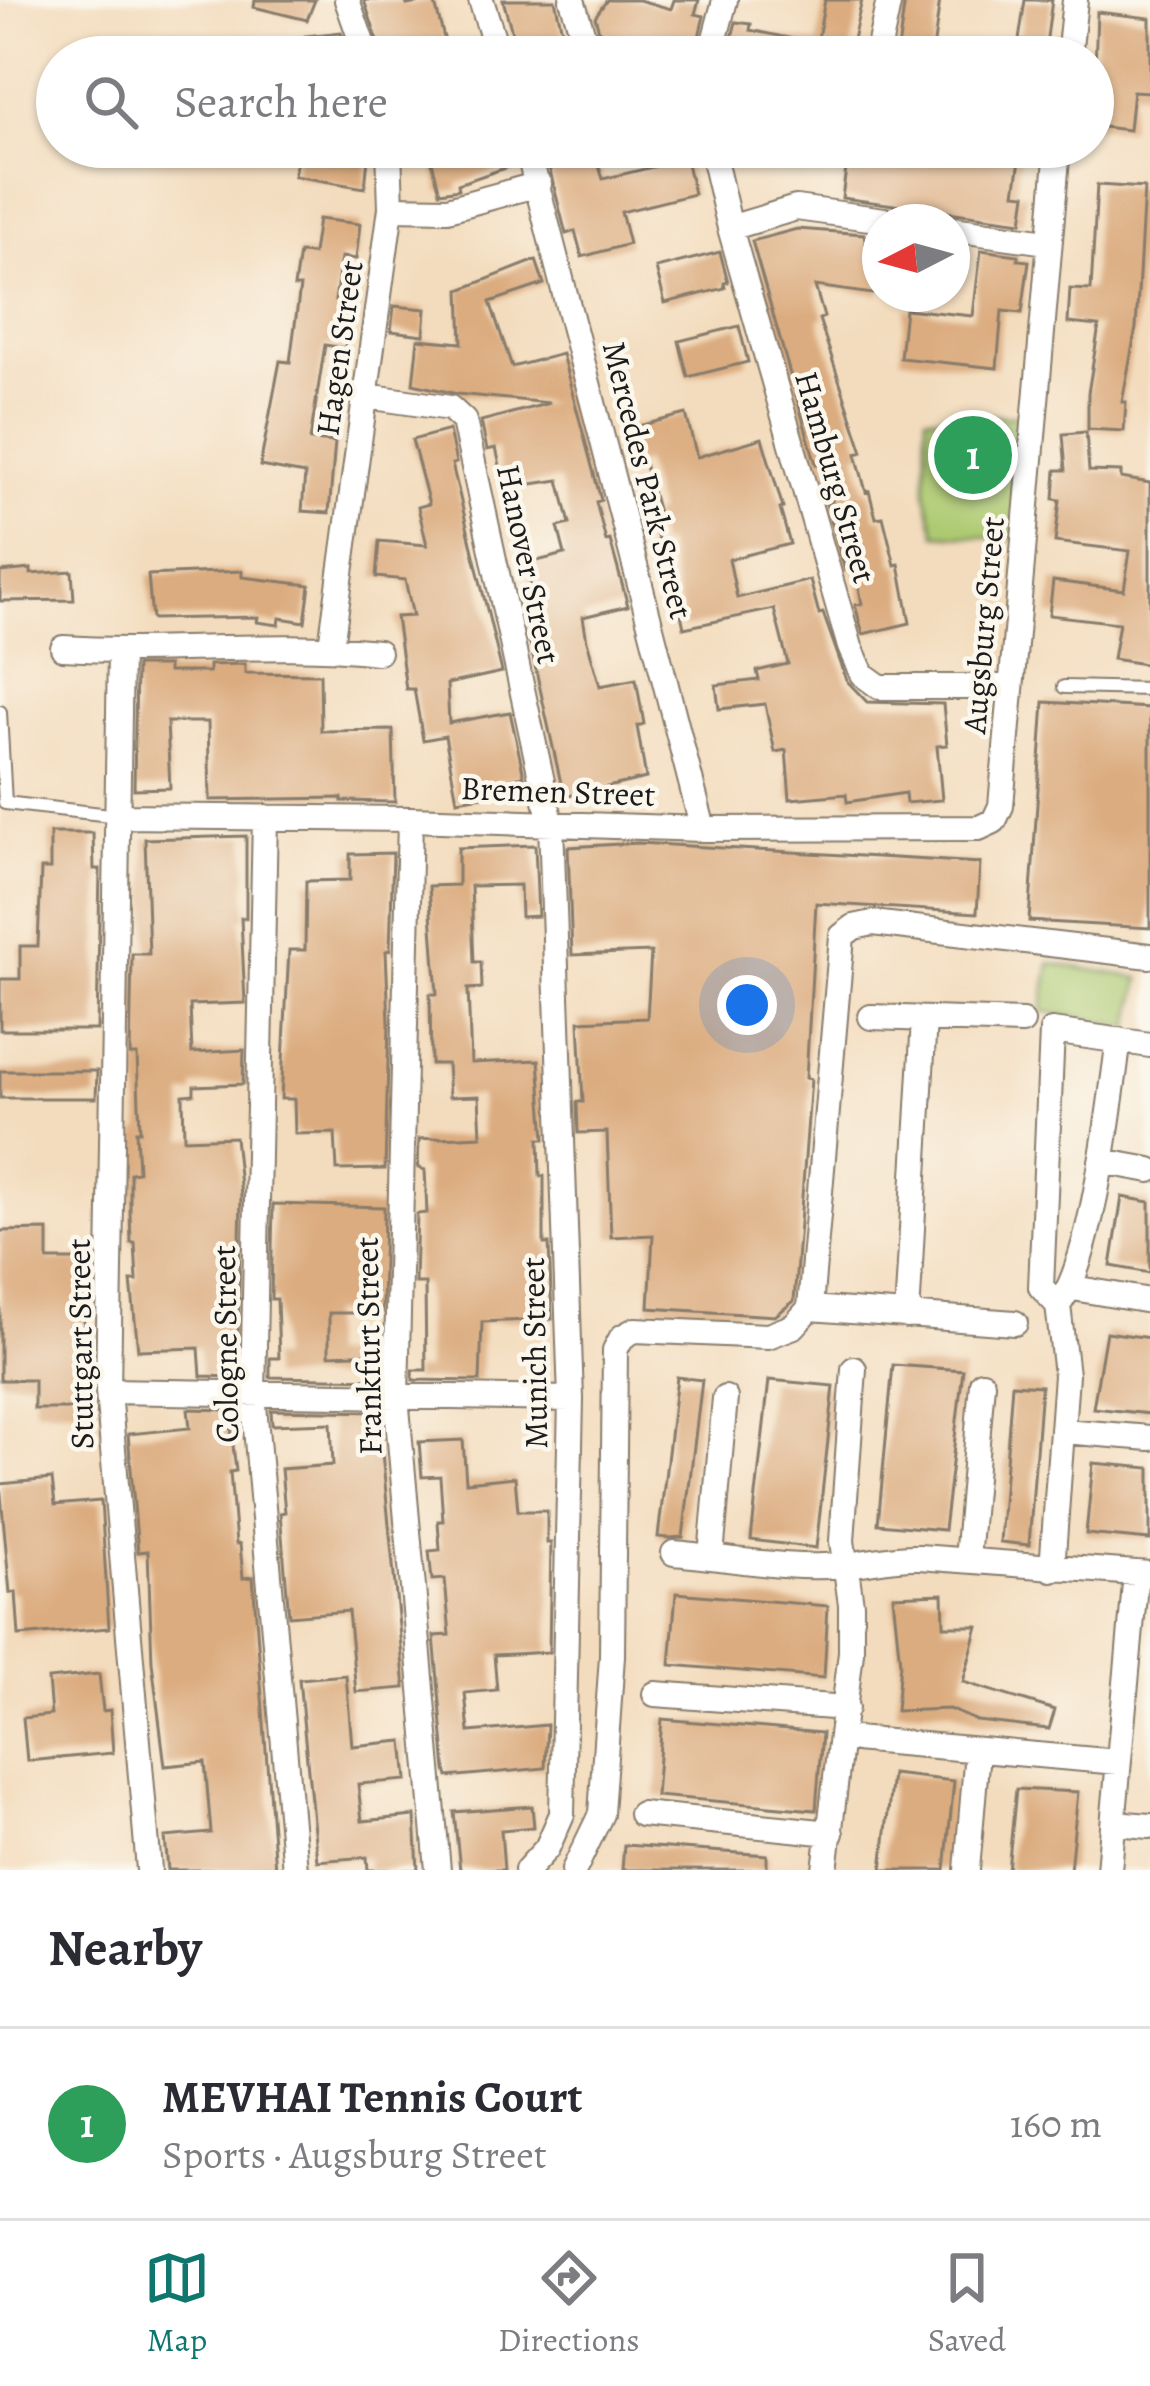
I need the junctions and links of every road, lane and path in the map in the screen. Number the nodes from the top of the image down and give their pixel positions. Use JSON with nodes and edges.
{"nodes":[{"id":1,"x":347,"y":0,"type":"edge"},
{"id":2,"x":481,"y":0,"type":"edge"},
{"id":3,"x":572,"y":0,"type":"edge"},
{"id":4,"x":725,"y":0,"type":"edge"},
{"id":5,"x":889,"y":0,"type":"edge"},
{"id":6,"x":1076,"y":0,"type":"edge"},
{"id":7,"x":360,"y":36,"type":"edge"},
{"id":8,"x":492,"y":36,"type":"edge"},
{"id":9,"x":583,"y":36,"type":"edge"},
{"id":10,"x":716,"y":36,"type":"edge"},
{"id":11,"x":881,"y":36,"type":"edge"},
{"id":12,"x":1072,"y":36,"type":"edge"},
{"id":13,"x":390,"y":168,"type":"edge"},
{"id":14,"x":534,"y":168,"type":"edge"},
{"id":15,"x":716,"y":168,"type":"edge"},
{"id":16,"x":1056,"y":168,"type":"edge"},
{"id":17,"x":539,"y":184,"type":"junction"},
{"id":18,"x":391,"y":208,"type":"junction"},
{"id":19,"x":862,"y":217,"type":"edge"},
{"id":20,"x":730,"y":228,"type":"junction"},
{"id":21,"x":970,"y":231,"type":"edge"},
{"id":22,"x":1047,"y":242,"type":"junction"},
{"id":23,"x":366,"y":396,"type":"junction"},
{"id":24,"x":331,"y":646,"type":"junction"},
{"id":25,"x":63,"y":648,"type":"dead end"},
{"id":26,"x":120,"y":651,"type":"junction"},
{"id":27,"x":378,"y":652,"type":"dead end"},
{"id":28,"x":1012,"y":687,"type":"junction"},
{"id":29,"x":1064,"y":687,"type":"dead end"},
{"id":30,"x":1150,"y":689,"type":"edge"},
{"id":31,"x":0,"y":712,"type":"edge"},
{"id":32,"x":119,"y":816,"type":"junction"},
{"id":33,"x":265,"y":817,"type":"junction"},
{"id":34,"x":410,"y":819,"type":"junction"},
{"id":35,"x":994,"y":821,"type":"joint"},
{"id":36,"x":551,"y":823,"type":"junction"},
{"id":37,"x":703,"y":830,"type":"junction"},
{"id":38,"x":1150,"y":956,"type":"edge"},
{"id":39,"x":871,"y":1017,"type":"dead end"},
{"id":40,"x":924,"y":1019,"type":"junction"},
{"id":41,"x":1022,"y":1022,"type":"dead end"},
{"id":42,"x":1119,"y":1040,"type":"junction"},
{"id":43,"x":1150,"y":1045,"type":"edge"},
{"id":44,"x":1101,"y":1161,"type":"junction"},
{"id":45,"x":1150,"y":1170,"type":"edge"},
{"id":46,"x":1066,"y":1296,"type":"junction"},
{"id":47,"x":1150,"y":1301,"type":"edge"},
{"id":48,"x":810,"y":1308,"type":"junction"},
{"id":49,"x":907,"y":1316,"type":"junction"},
{"id":50,"x":1015,"y":1322,"type":"dead end"},
{"id":51,"x":854,"y":1369,"type":"dead end"},
{"id":52,"x":982,"y":1383,"type":"dead end"},
{"id":53,"x":108,"y":1391,"type":"junction"},
{"id":54,"x":254,"y":1394,"type":"junction"},
{"id":55,"x":395,"y":1396,"type":"junction"},
{"id":56,"x":724,"y":1398,"type":"dead end"},
{"id":57,"x":571,"y":1399,"type":"junction"},
{"id":58,"x":1064,"y":1431,"type":"junction"},
{"id":59,"x":1150,"y":1438,"type":"edge"},
{"id":60,"x":674,"y":1553,"type":"dead end"},
{"id":61,"x":711,"y":1556,"type":"junction"},
{"id":62,"x":967,"y":1560,"type":"junction"},
{"id":63,"x":846,"y":1565,"type":"junction"},
{"id":64,"x":1052,"y":1569,"type":"junction"},
{"id":65,"x":1143,"y":1574,"type":"edge"},
{"id":66,"x":655,"y":1694,"type":"dead end"},
{"id":67,"x":1124,"y":1694,"type":"junction"},
{"id":68,"x":1150,"y":1696,"type":"edge"},
{"id":69,"x":846,"y":1708,"type":"junction"},
{"id":70,"x":843,"y":1738,"type":"junction"},
{"id":71,"x":977,"y":1751,"type":"junction"},
{"id":72,"x":1118,"y":1762,"type":"junction"},
{"id":73,"x":641,"y":1814,"type":"dead end"},
{"id":74,"x":1114,"y":1823,"type":"junction"},
{"id":75,"x":1150,"y":1826,"type":"edge"},
{"id":76,"x":831,"y":1833,"type":"junction"},
{"id":77,"x":149,"y":1870,"type":"edge"},
{"id":78,"x":295,"y":1870,"type":"edge"},
{"id":79,"x":438,"y":1870,"type":"edge"},
{"id":80,"x":526,"y":1870,"type":"edge"},
{"id":81,"x":574,"y":1870,"type":"edge"},
{"id":82,"x":825,"y":1870,"type":"edge"},
{"id":83,"x":968,"y":1870,"type":"edge"},
{"id":84,"x":1109,"y":1870,"type":"edge"}],
"edges":[{"from":1,"to":7,"type":"street"},
{"from":2,"to":8,"type":"street"},
{"from":3,"to":9,"type":"street"},
{"from":4,"to":10,"type":"street"},
{"from":5,"to":11,"type":"street"},
{"from":6,"to":12,"type":"street"},
{"from":13,"to":18,"type":"street","name":"Hagen Street"},
{"from":14,"to":17,"type":"street","name":"Mercedes Park Street"},
{"from":15,"to":20,"type":"street","name":"Hamburg Street"},
{"from":16,"to":22,"type":"street","name":"Augsburg Street"},
{"from":17,"to":18,"type":"street"},
{"from":17,"to":37,"type":"street","name":"Mercedes Park Street"},
{"from":18,"to":23,"type":"street","name":"Hagen Street"},
{"from":19,"to":20,"type":"street"},
{"from":20,"to":28,"type":"street","name":"Hamburg Street"},
{"from":21,"to":22,"type":"street"},
{"from":22,"to":28,"type":"street","name":"Augsburg Street"},
{"from":23,"to":24,"type":"street","name":"Hagen Street"},
{"from":23,"to":36,"type":"street","name":"Hanover Street"},
{"from":24,"to":26,"type":"street"},
{"from":24,"to":27,"type":"street"},
{"from":25,"to":26,"type":"street"},
{"from":26,"to":32,"type":"street"},
{"from":28,"to":35,"type":"street","name":"Augsburg Street"},
{"from":29,"to":30,"type":"lane"},
{"from":31,"to":32,"type":"lane"},
{"from":32,"to":33,"type":"street","name":"Bremen Street"},
{"from":32,"to":53,"type":"street","name":"Stuttgart Street"},
{"from":33,"to":34,"type":"street","name":"Bremen Street"},
{"from":33,"to":54,"type":"street","name":"Cologne Street"},
{"from":34,"to":36,"type":"street","name":"Bremen Street"},
{"from":34,"to":55,"type":"street","name":"Frankfurt Street"},
{"from":35,"to":37,"type":"street","name":"Bremen Street"},
{"from":36,"to":37,"type":"street","name":"Bremen Street"},
{"from":36,"to":57,"type":"street","name":"Munich Street"},
{"from":38,"to":48,"type":"street"},
{"from":39,"to":40,"type":"street"},
{"from":40,"to":41,"type":"street"},
{"from":40,"to":49,"type":"street"},
{"from":42,"to":43,"type":"street"},
{"from":42,"to":44,"type":"street"},
{"from":42,"to":46,"type":"street"},
{"from":44,"to":45,"type":"street"},
{"from":44,"to":46,"type":"street"},
{"from":46,"to":47,"type":"street"},
{"from":46,"to":58,"type":"street"},
{"from":48,"to":49,"type":"street"},
{"from":48,"to":81,"type":"street"},
{"from":49,"to":50,"type":"street"},
{"from":51,"to":63,"type":"street"},
{"from":52,"to":62,"type":"street"},
{"from":53,"to":54,"type":"street"},
{"from":53,"to":77,"type":"street","name":"Stuttgart Street"},
{"from":54,"to":55,"type":"street"},
{"from":54,"to":78,"type":"street","name":"Cologne Street"},
{"from":55,"to":57,"type":"street"},
{"from":55,"to":79,"type":"street","name":"Frankfurt Street"},
{"from":56,"to":61,"type":"street"},
{"from":57,"to":80,"type":"street","name":"Munich Street"},
{"from":58,"to":59,"type":"street"},
{"from":58,"to":64,"type":"street"},
{"from":60,"to":61,"type":"street"},
{"from":61,"to":63,"type":"street"},
{"from":62,"to":63,"type":"street"},
{"from":62,"to":64,"type":"street"},
{"from":63,"to":69,"type":"street"},
{"from":64,"to":65,"type":"street"},
{"from":65,"to":67,"type":"street"},
{"from":66,"to":69,"type":"street"},
{"from":67,"to":68,"type":"street"},
{"from":67,"to":72,"type":"street"},
{"from":69,"to":70,"type":"street"},
{"from":70,"to":71,"type":"street"},
{"from":70,"to":76,"type":"street"},
{"from":71,"to":72,"type":"street"},
{"from":71,"to":83,"type":"street"},
{"from":72,"to":74,"type":"street"},
{"from":73,"to":76,"type":"street"},
{"from":74,"to":75,"type":"street"},
{"from":74,"to":84,"type":"street"},
{"from":76,"to":82,"type":"street"}]}
